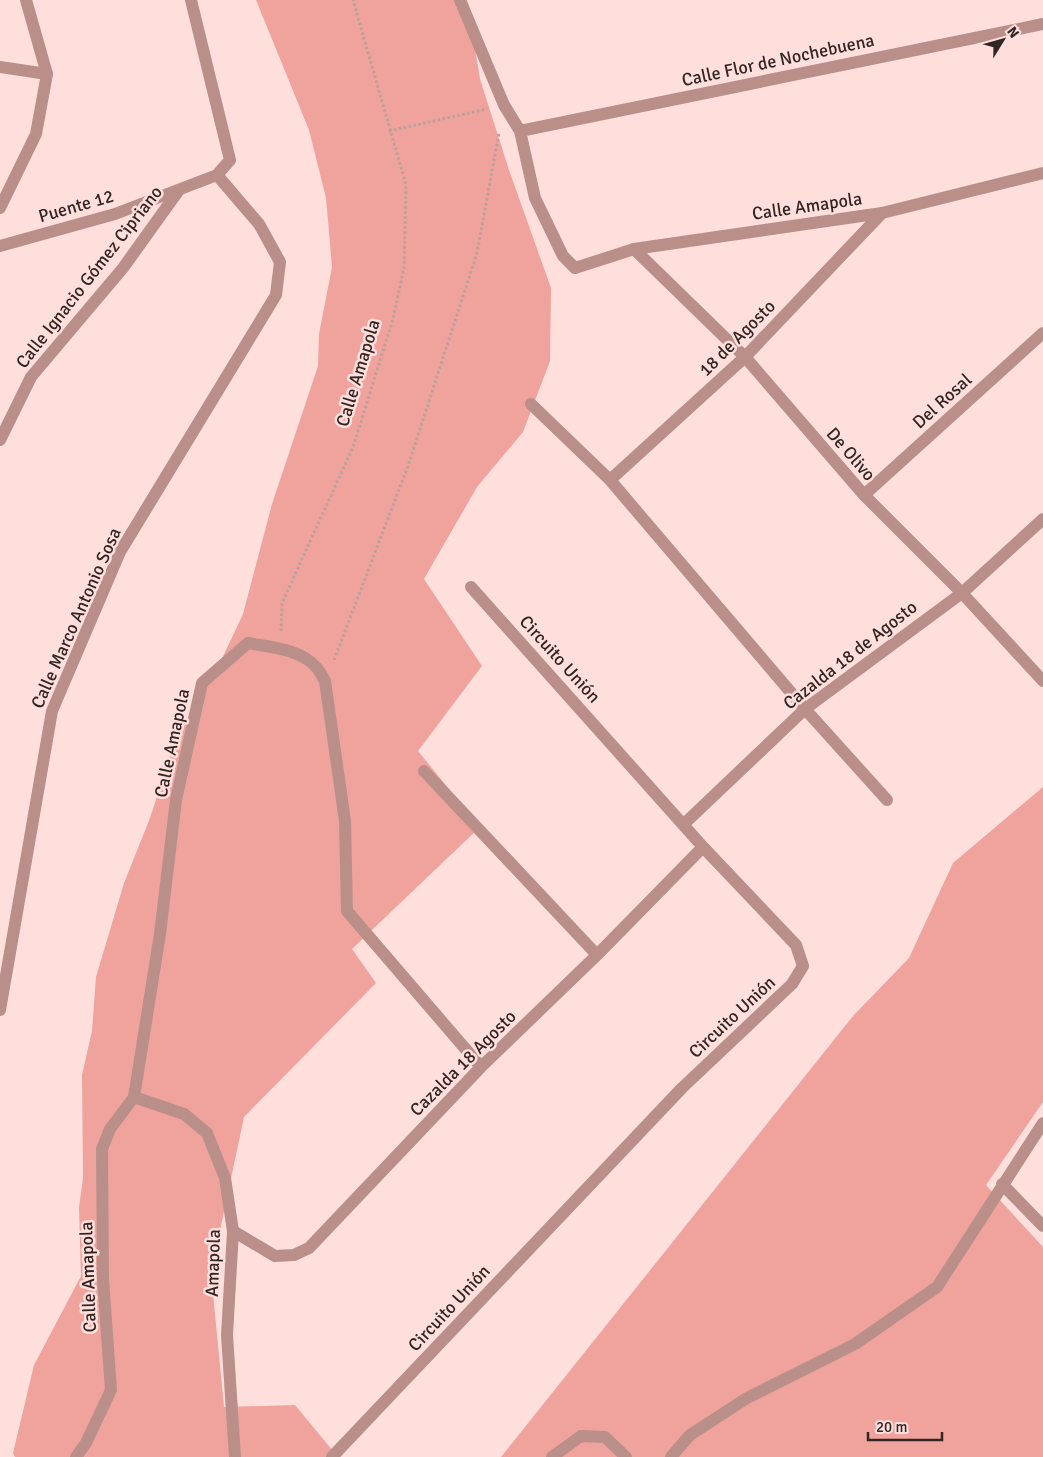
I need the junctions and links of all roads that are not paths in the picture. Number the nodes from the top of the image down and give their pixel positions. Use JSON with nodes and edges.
{"nodes":[{"id":1,"x":26,"y":0,"type":"edge"},
{"id":2,"x":192,"y":0,"type":"edge"},
{"id":3,"x":460,"y":0,"type":"edge"},
{"id":4,"x":1043,"y":24,"type":"edge"},
{"id":5,"x":0,"y":67,"type":"edge"},
{"id":6,"x":47,"y":74,"type":"junction"},
{"id":7,"x":520,"y":131,"type":"junction"},
{"id":8,"x":1043,"y":173,"type":"edge"},
{"id":9,"x":217,"y":175,"type":"junction"},
{"id":10,"x":179,"y":190,"type":"junction"},
{"id":11,"x":0,"y":208,"type":"edge"},
{"id":12,"x":882,"y":213,"type":"junction"},
{"id":13,"x":0,"y":246,"type":"edge"},
{"id":14,"x":634,"y":249,"type":"junction"},
{"id":15,"x":1043,"y":333,"type":"edge"},
{"id":16,"x":746,"y":357,"type":"junction"},
{"id":17,"x":530,"y":404,"type":"dead end"},
{"id":18,"x":0,"y":440,"type":"edge"},
{"id":19,"x":610,"y":480,"type":"junction"},
{"id":20,"x":864,"y":496,"type":"junction"},
{"id":21,"x":1043,"y":519,"type":"edge"},
{"id":22,"x":472,"y":587,"type":"dead end"},
{"id":23,"x":962,"y":593,"type":"junction"},
{"id":24,"x":1043,"y":681,"type":"edge"},
{"id":25,"x":805,"y":709,"type":"junction"},
{"id":26,"x":424,"y":771,"type":"dead end"},
{"id":27,"x":887,"y":800,"type":"dead end"},
{"id":28,"x":684,"y":824,"type":"junction"},
{"id":29,"x":704,"y":847,"type":"junction"},
{"id":30,"x":598,"y":955,"type":"junction"},
{"id":31,"x":1,"y":1002,"type":"edge"},
{"id":32,"x":481,"y":1067,"type":"junction"},
{"id":33,"x":134,"y":1096,"type":"junction"},
{"id":34,"x":1043,"y":1123,"type":"edge"},
{"id":35,"x":1002,"y":1184,"type":"junction"},
{"id":36,"x":1043,"y":1226,"type":"edge"},
{"id":37,"x":233,"y":1231,"type":"junction"},
{"id":38,"x":76,"y":1457,"type":"edge"},
{"id":39,"x":235,"y":1457,"type":"edge"},
{"id":40,"x":332,"y":1457,"type":"edge"},
{"id":41,"x":552,"y":1457,"type":"edge"},
{"id":42,"x":626,"y":1457,"type":"edge"},
{"id":43,"x":671,"y":1457,"type":"edge"}],
"edges":[{"from":1,"to":6,"type":"street"},
{"from":2,"to":9,"type":"street"},
{"from":3,"to":7,"type":"street"},
{"from":4,"to":7,"type":"street","name":"Calle Flor de Nochebuena"},
{"from":5,"to":6,"type":"street"},
{"from":6,"to":11,"type":"street"},
{"from":7,"to":14,"type":"street","name":"Calle Amapola"},
{"from":8,"to":12,"type":"street","name":"Calle Amapola"},
{"from":9,"to":10,"type":"street","name":"Puente 12"},
{"from":9,"to":31,"type":"street","name":"Calle Marco Antonio Sosa"},
{"from":10,"to":13,"type":"street","name":"Puente 12"},
{"from":10,"to":18,"type":"street","name":"Calle Ignacio Gómez Cipriano"},
{"from":12,"to":14,"type":"street","name":"Calle Amapola"},
{"from":12,"to":16,"type":"street","name":"18 de Agosto"},
{"from":14,"to":16,"type":"street","name":"De Olivo"},
{"from":15,"to":20,"type":"street","name":"Del Rosal"},
{"from":16,"to":19,"type":"street","name":"18 de Agosto"},
{"from":16,"to":20,"type":"street","name":"De Olivo"},
{"from":17,"to":19,"type":"street"},
{"from":19,"to":25,"type":"street"},
{"from":20,"to":23,"type":"street","name":"De Olivo"},
{"from":21,"to":23,"type":"street","name":"Cazalda 18 de Agosto"},
{"from":22,"to":28,"type":"street","name":"Circuito Unión"},
{"from":23,"to":24,"type":"street","name":"De Olivo"},
{"from":23,"to":25,"type":"street","name":"Cazalda 18 de Agosto"},
{"from":25,"to":27,"type":"street"},
{"from":25,"to":28,"type":"street","name":"Cazalda 18 de Agosto"},
{"from":26,"to":30,"type":"street"},
{"from":28,"to":29,"type":"street","name":"Circuito Unión"},
{"from":29,"to":30,"type":"street","name":"Cazalda 18 Agosto"},
{"from":29,"to":40,"type":"street","name":"Circuito Unión"},
{"from":30,"to":32,"type":"street","name":"Cazalda 18 Agosto"},
{"from":32,"to":33,"type":"street","name":"Calle Amapola"},
{"from":32,"to":37,"type":"street","name":"Cazalda 18 Agosto"},
{"from":33,"to":37,"type":"street","name":"Amapola"},
{"from":33,"to":38,"type":"street","name":"Calle Amapola"},
{"from":34,"to":35,"type":"street"},
{"from":35,"to":36,"type":"street"},
{"from":35,"to":43,"type":"street"},
{"from":37,"to":39,"type":"street","name":"Amapola"},
{"from":41,"to":42,"type":"street"}]}
